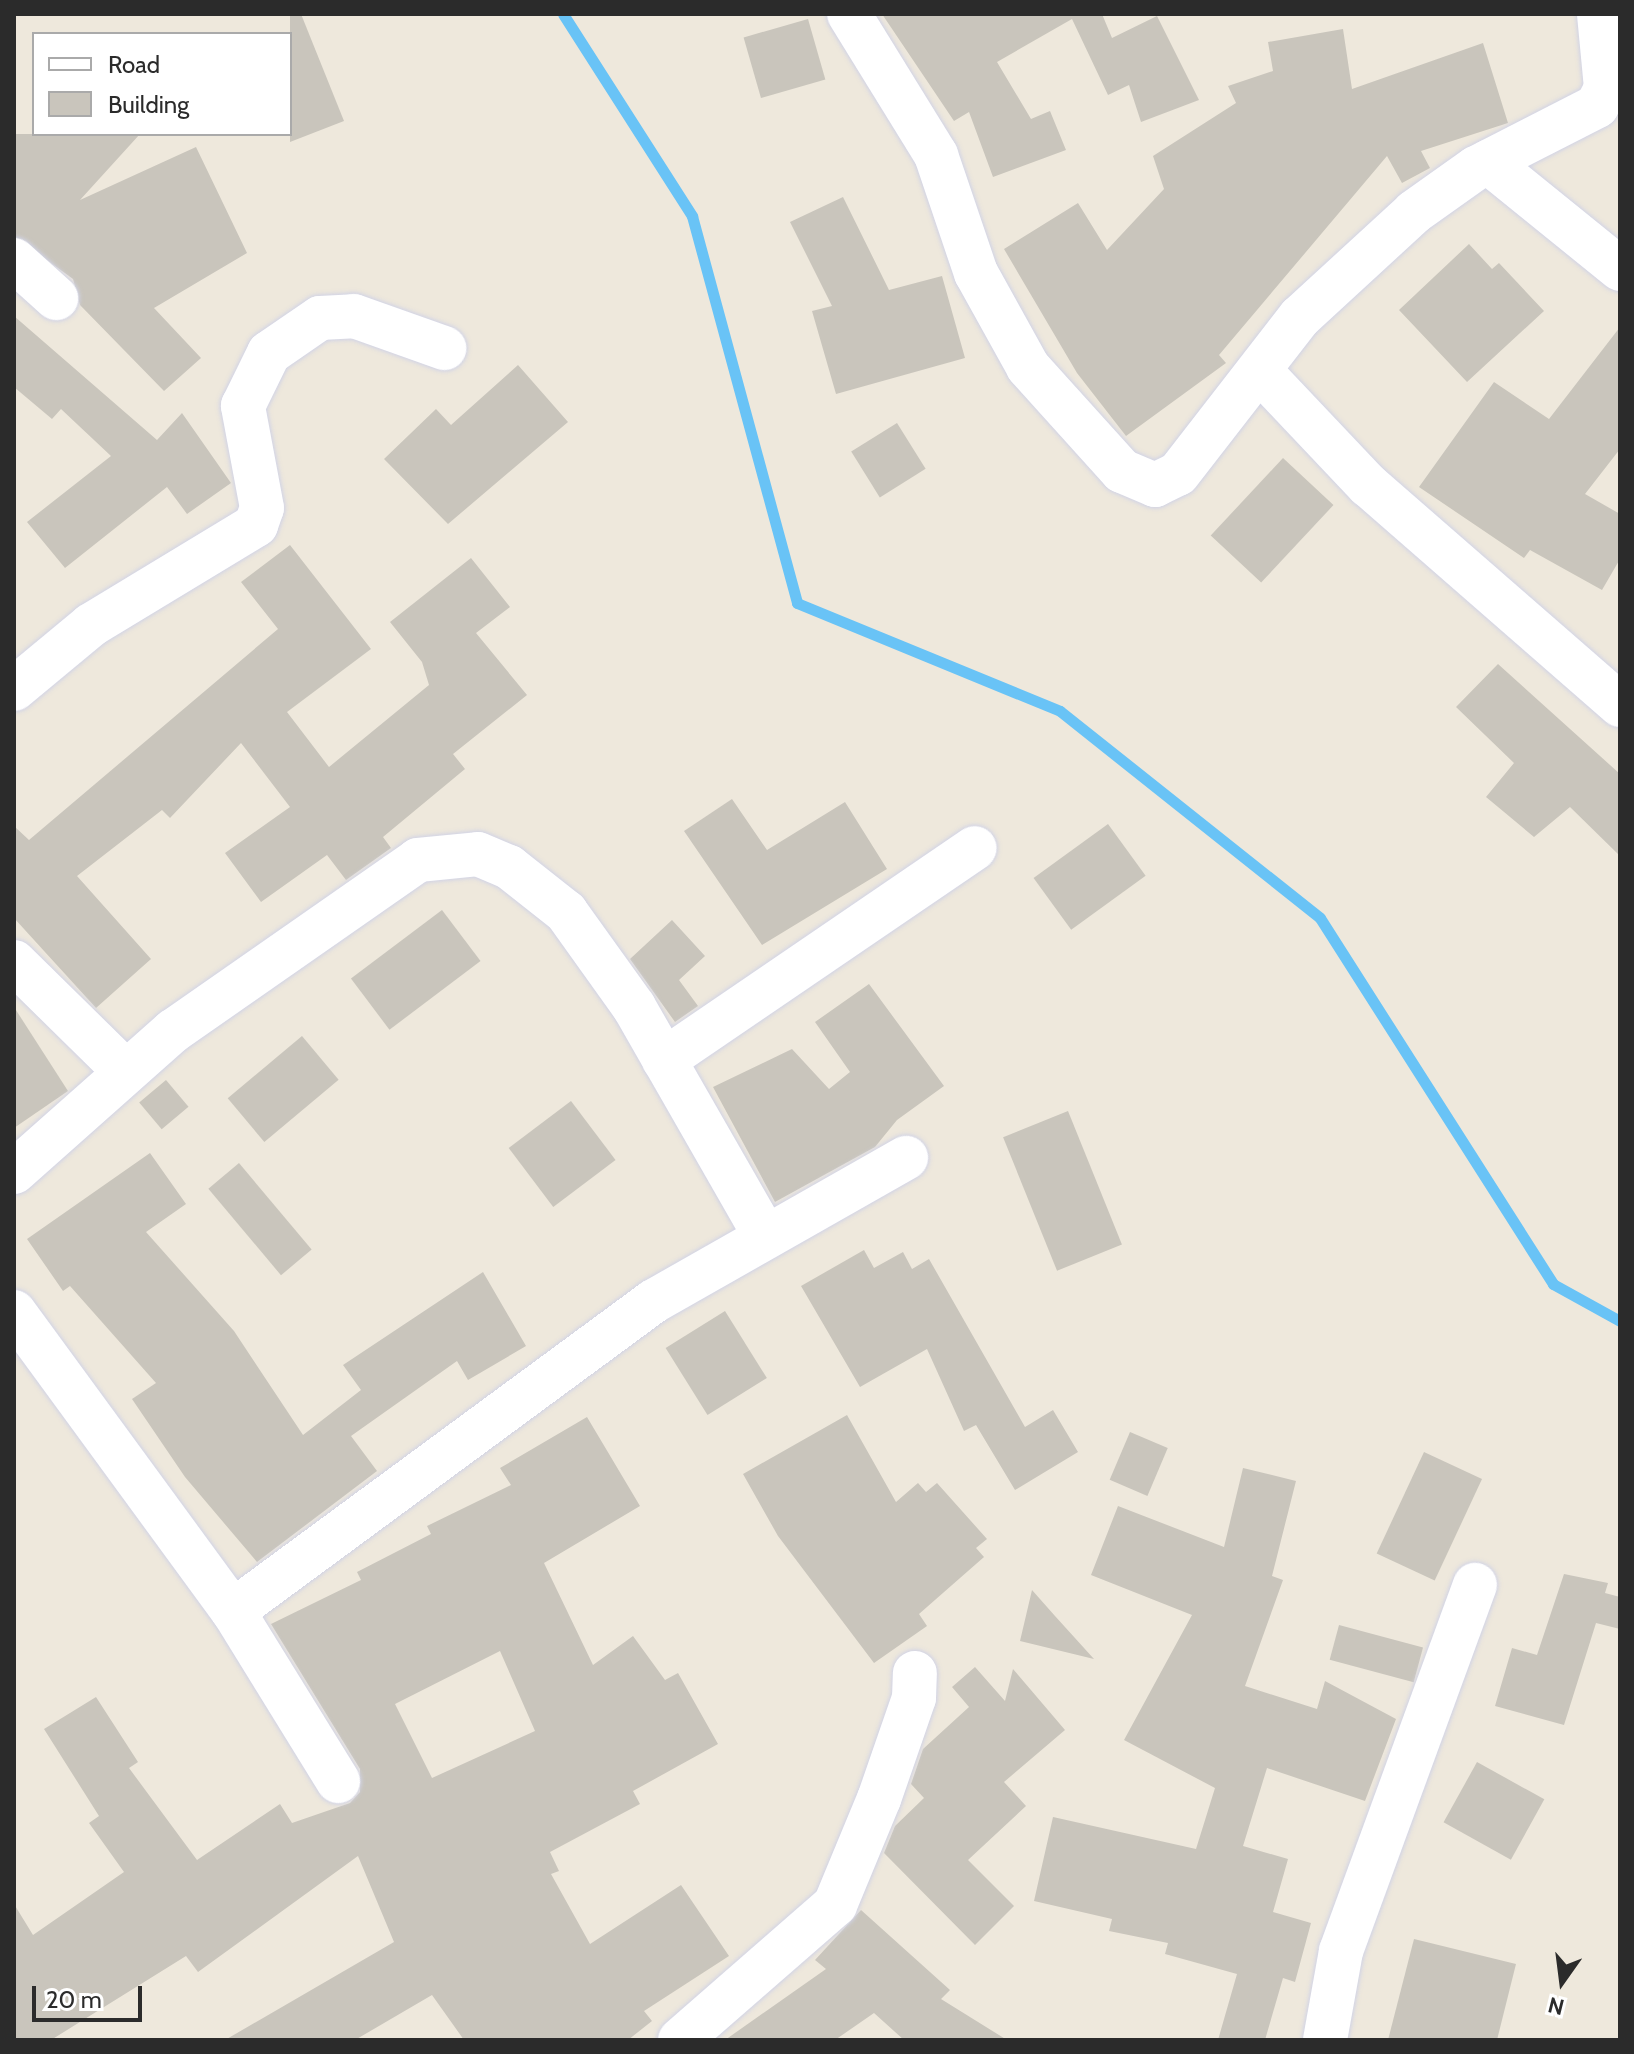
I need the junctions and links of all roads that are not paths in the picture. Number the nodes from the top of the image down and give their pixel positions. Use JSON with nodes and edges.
{"nodes":[{"id":1,"x":849,"y":14,"type":"edge"},
{"id":2,"x":1599,"y":14,"type":"edge"},
{"id":3,"x":1488,"y":162,"type":"junction"},
{"id":4,"x":14,"y":260,"type":"edge"},
{"id":5,"x":1620,"y":269,"type":"edge"},
{"id":6,"x":56,"y":298,"type":"dead end"},
{"id":7,"x":444,"y":348,"type":"dead end"},
{"id":8,"x":1261,"y":372,"type":"junction"},
{"id":9,"x":14,"y":689,"type":"edge"},
{"id":10,"x":1620,"y":705,"type":"edge"},
{"id":11,"x":975,"y":848,"type":"dead end"},
{"id":12,"x":14,"y":962,"type":"edge"},
{"id":13,"x":664,"y":1060,"type":"junction"},
{"id":14,"x":124,"y":1070,"type":"junction"},
{"id":15,"x":906,"y":1158,"type":"dead end"},
{"id":16,"x":14,"y":1172,"type":"edge"},
{"id":17,"x":764,"y":1234,"type":"junction"},
{"id":18,"x":14,"y":1312,"type":"edge"},
{"id":19,"x":1475,"y":1585,"type":"dead end"},
{"id":20,"x":233,"y":1611,"type":"junction"},
{"id":21,"x":915,"y":1673,"type":"dead end"},
{"id":22,"x":338,"y":1781,"type":"dead end"},
{"id":23,"x":680,"y":2040,"type":"edge"},
{"id":24,"x":1325,"y":2040,"type":"edge"}],
"edges":[{"from":1,"to":8,"type":"street"},
{"from":2,"to":3,"type":"street"},
{"from":3,"to":5,"type":"street"},
{"from":3,"to":8,"type":"street"},
{"from":4,"to":6,"type":"street"},
{"from":7,"to":9,"type":"street"},
{"from":8,"to":10,"type":"street"},
{"from":11,"to":13,"type":"street"},
{"from":12,"to":14,"type":"street"},
{"from":13,"to":14,"type":"street"},
{"from":13,"to":17,"type":"street"},
{"from":14,"to":16,"type":"street"},
{"from":15,"to":17,"type":"street"},
{"from":17,"to":20,"type":"street"},
{"from":18,"to":20,"type":"street"},
{"from":19,"to":24,"type":"street"},
{"from":20,"to":22,"type":"street"},
{"from":21,"to":23,"type":"street"}]}
